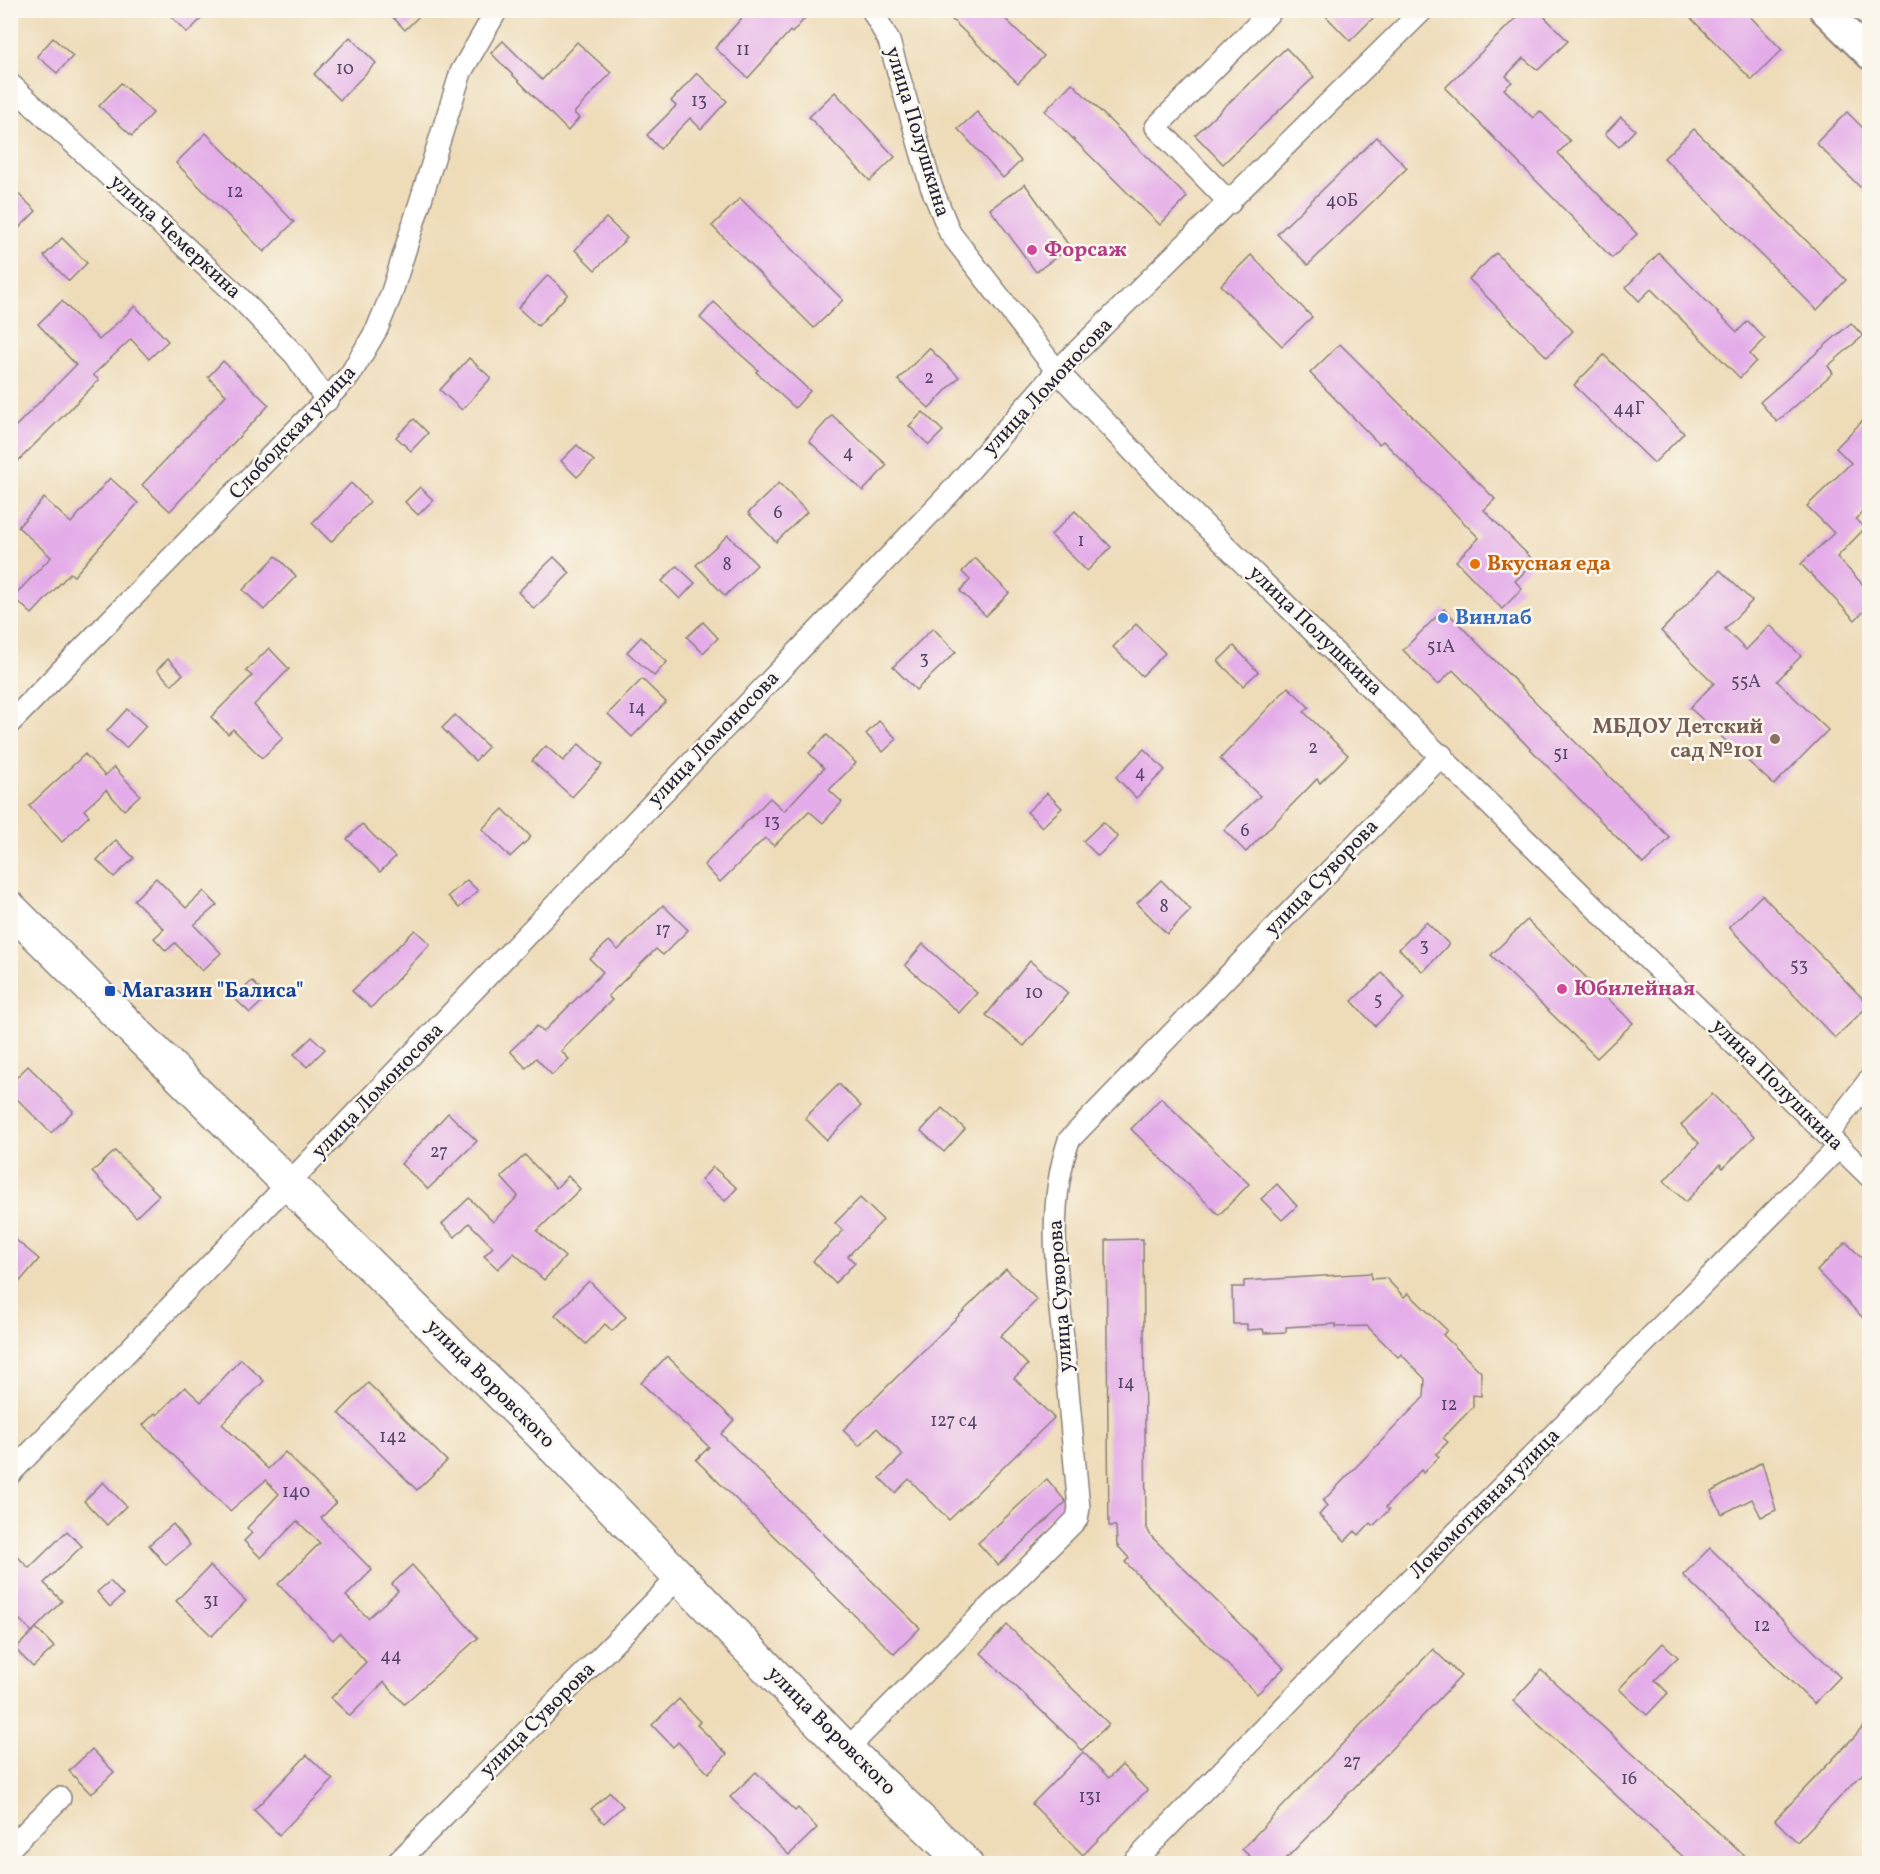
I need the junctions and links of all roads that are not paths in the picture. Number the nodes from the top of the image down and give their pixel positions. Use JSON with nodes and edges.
{"nodes":[{"id":1,"x":497,"y":10,"type":"edge"},
{"id":2,"x":872,"y":10,"type":"edge"},
{"id":3,"x":1272,"y":10,"type":"edge"},
{"id":4,"x":1423,"y":10,"type":"edge"},
{"id":5,"x":1824,"y":10,"type":"edge"},
{"id":6,"x":1869,"y":55,"type":"edge"},
{"id":7,"x":10,"y":84,"type":"edge"},
{"id":8,"x":1230,"y":203,"type":"junction"},
{"id":9,"x":1057,"y":371,"type":"junction"},
{"id":10,"x":327,"y":401,"type":"junction"},
{"id":11,"x":10,"y":723,"type":"edge"},
{"id":12,"x":1442,"y":755,"type":"junction"},
{"id":13,"x":10,"y":908,"type":"edge"},
{"id":14,"x":1869,"y":1079,"type":"edge"},
{"id":15,"x":1833,"y":1141,"type":"junction"},
{"id":16,"x":1869,"y":1177,"type":"edge"},
{"id":17,"x":288,"y":1184,"type":"junction"},
{"id":18,"x":10,"y":1474,"type":"edge"},
{"id":19,"x":680,"y":1576,"type":"junction"},
{"id":20,"x":846,"y":1750,"type":"junction"},
{"id":21,"x":60,"y":1798,"type":"dead end"},
{"id":22,"x":10,"y":1848,"type":"edge"},
{"id":23,"x":396,"y":1863,"type":"edge"},
{"id":24,"x":966,"y":1863,"type":"edge"},
{"id":25,"x":1132,"y":1863,"type":"edge"}],
"edges":[{"from":1,"to":10,"type":"street","name":"Слободская улица"},
{"from":2,"to":9,"type":"street","name":"улица Полушкина"},
{"from":3,"to":8,"type":"street"},
{"from":4,"to":8,"type":"street","name":"улица Ломоносова"},
{"from":5,"to":6,"type":"main road"},
{"from":7,"to":10,"type":"street","name":"улица Чемеркина"},
{"from":8,"to":9,"type":"street","name":"улица Ломоносова"},
{"from":9,"to":12,"type":"street","name":"улица Полушкина"},
{"from":9,"to":17,"type":"street","name":"улица Ломоносова"},
{"from":10,"to":11,"type":"street","name":"Слободская улица"},
{"from":12,"to":15,"type":"street","name":"улица Полушкина"},
{"from":12,"to":20,"type":"street","name":"улица Суворова"},
{"from":13,"to":17,"type":"main road","name":"улица Воровского"},
{"from":14,"to":15,"type":"street","name":"Локомотивная улица"},
{"from":15,"to":16,"type":"street","name":"улица Полушкина"},
{"from":15,"to":25,"type":"street","name":"Локомотивная улица"},
{"from":17,"to":18,"type":"street","name":"улица Ломоносова"},
{"from":17,"to":19,"type":"main road","name":"улица Воровского"},
{"from":19,"to":20,"type":"main road","name":"улица Воровского"},
{"from":19,"to":23,"type":"street","name":"улица Суворова"},
{"from":20,"to":24,"type":"main road","name":"улица Воровского"},
{"from":21,"to":22,"type":"street"}]}
